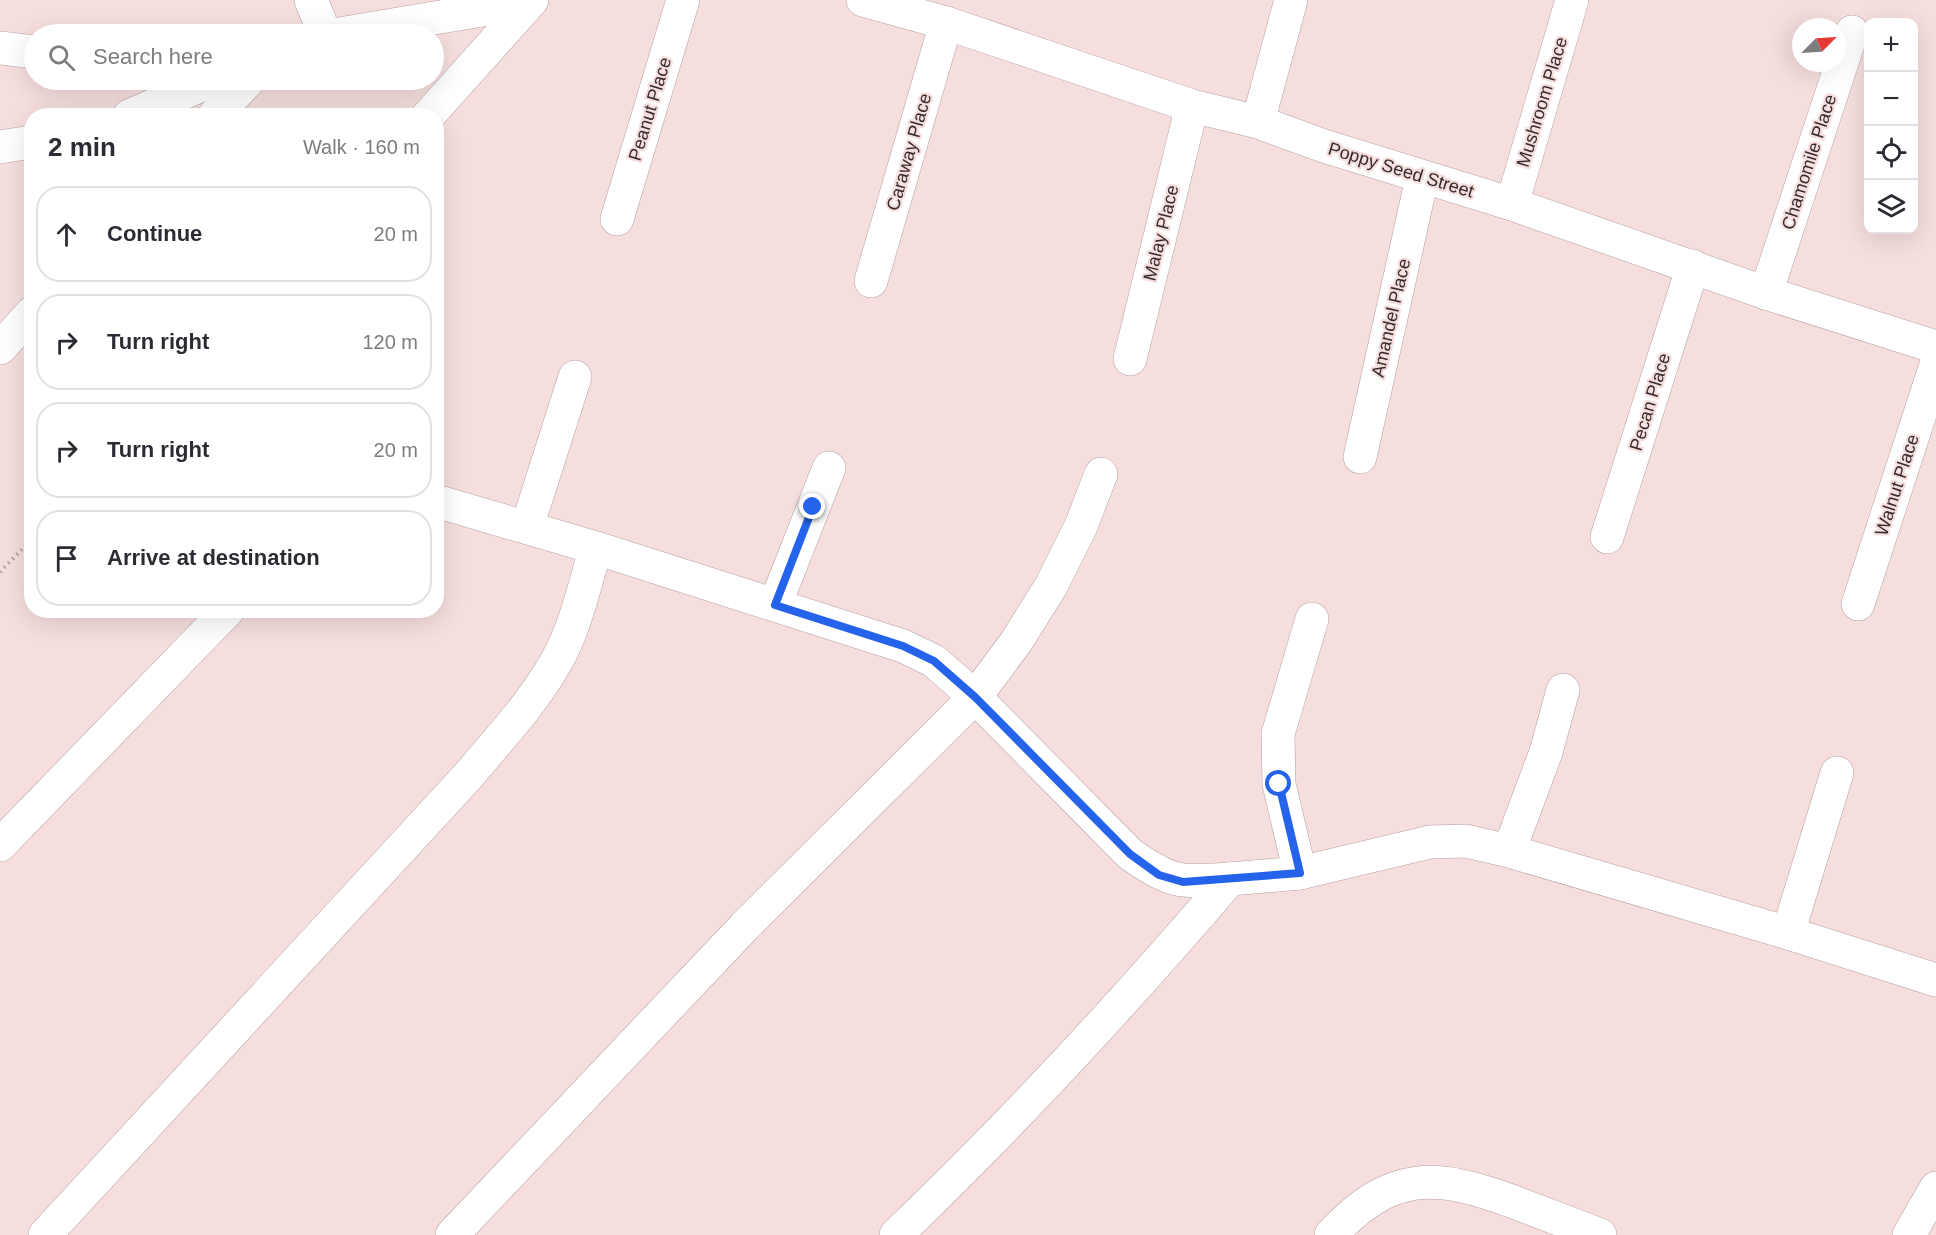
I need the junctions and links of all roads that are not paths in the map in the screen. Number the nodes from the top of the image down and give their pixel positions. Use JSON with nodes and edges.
{"nodes":[{"id":1,"x":311,"y":0,"type":"edge"},
{"id":2,"x":683,"y":0,"type":"edge"},
{"id":3,"x":863,"y":0,"type":"edge"},
{"id":4,"x":1291,"y":0,"type":"edge"},
{"id":5,"x":1572,"y":0,"type":"edge"},
{"id":6,"x":531,"y":1,"type":"edge"},
{"id":7,"x":946,"y":23,"type":"junction"},
{"id":8,"x":321,"y":24,"type":"edge"},
{"id":9,"x":397,"y":24,"type":"edge"},
{"id":10,"x":1852,"y":32,"type":"dead end"},
{"id":11,"x":0,"y":48,"type":"edge"},
{"id":12,"x":24,"y":51,"type":"edge"},
{"id":13,"x":177,"y":90,"type":"edge"},
{"id":14,"x":239,"y":90,"type":"edge"},
{"id":15,"x":1192,"y":106,"type":"junction"},
{"id":16,"x":144,"y":108,"type":"edge"},
{"id":17,"x":222,"y":108,"type":"edge"},
{"id":18,"x":435,"y":108,"type":"edge"},
{"id":19,"x":1258,"y":122,"type":"junction"},
{"id":20,"x":24,"y":143,"type":"edge"},
{"id":21,"x":0,"y":147,"type":"edge"},
{"id":22,"x":1422,"y":178,"type":"junction"},
{"id":23,"x":1512,"y":204,"type":"junction"},
{"id":24,"x":617,"y":219,"type":"dead end"},
{"id":25,"x":1693,"y":266,"type":"junction"},
{"id":26,"x":871,"y":281,"type":"dead end"},
{"id":27,"x":1766,"y":293,"type":"junction"},
{"id":28,"x":24,"y":322,"type":"edge"},
{"id":29,"x":1936,"y":347,"type":"edge"},
{"id":30,"x":0,"y":348,"type":"edge"},
{"id":31,"x":1130,"y":359,"type":"dead end"},
{"id":32,"x":1936,"y":365,"type":"edge"},
{"id":33,"x":575,"y":377,"type":"dead end"},
{"id":34,"x":1360,"y":457,"type":"dead end"},
{"id":35,"x":829,"y":468,"type":"dead end"},
{"id":36,"x":1101,"y":474,"type":"dead end"},
{"id":37,"x":444,"y":503,"type":"edge"},
{"id":38,"x":527,"y":527,"type":"junction"},
{"id":39,"x":1607,"y":537,"type":"dead end"},
{"id":40,"x":596,"y":548,"type":"junction"},
{"id":41,"x":1858,"y":604,"type":"dead end"},
{"id":42,"x":775,"y":605,"type":"junction"},
{"id":43,"x":220,"y":618,"type":"edge"},
{"id":44,"x":1312,"y":619,"type":"dead end"},
{"id":45,"x":1563,"y":690,"type":"dead end"},
{"id":46,"x":975,"y":697,"type":"junction"},
{"id":47,"x":1837,"y":773,"type":"dead end"},
{"id":48,"x":0,"y":845,"type":"edge"},
{"id":49,"x":1509,"y":851,"type":"junction"},
{"id":50,"x":1300,"y":873,"type":"junction"},
{"id":51,"x":1230,"y":879,"type":"junction"},
{"id":52,"x":1788,"y":933,"type":"junction"},
{"id":53,"x":1936,"y":980,"type":"edge"},
{"id":54,"x":1936,"y":1188,"type":"edge"},
{"id":55,"x":45,"y":1235,"type":"edge"},
{"id":56,"x":452,"y":1235,"type":"edge"},
{"id":57,"x":896,"y":1235,"type":"edge"},
{"id":58,"x":1331,"y":1235,"type":"edge"},
{"id":59,"x":1600,"y":1235,"type":"edge"},
{"id":60,"x":1909,"y":1235,"type":"edge"}],
"edges":[{"from":1,"to":8,"type":"street"},
{"from":2,"to":24,"type":"street","name":"Peanut Place"},
{"from":3,"to":7,"type":"street","name":"Poppy Seed Street"},
{"from":4,"to":19,"type":"street"},
{"from":5,"to":23,"type":"street","name":"Mushroom Place"},
{"from":6,"to":9,"type":"street"},
{"from":6,"to":18,"type":"street"},
{"from":7,"to":15,"type":"street","name":"Poppy Seed Street"},
{"from":7,"to":26,"type":"street","name":"Caraway Place"},
{"from":10,"to":27,"type":"street","name":"Chamomile Place"},
{"from":11,"to":12,"type":"street"},
{"from":13,"to":16,"type":"street"},
{"from":14,"to":17,"type":"street"},
{"from":15,"to":19,"type":"street","name":"Poppy Seed Street"},
{"from":15,"to":31,"type":"street","name":"Malay Place"},
{"from":19,"to":22,"type":"street","name":"Poppy Seed Street"},
{"from":20,"to":21,"type":"street"},
{"from":22,"to":23,"type":"street","name":"Poppy Seed Street"},
{"from":22,"to":34,"type":"street","name":"Amandel Place"},
{"from":23,"to":25,"type":"street","name":"Poppy Seed Street"},
{"from":25,"to":27,"type":"street","name":"Poppy Seed Street"},
{"from":25,"to":39,"type":"street","name":"Pecan Place"},
{"from":27,"to":29,"type":"street","name":"Poppy Seed Street"},
{"from":28,"to":30,"type":"street"},
{"from":32,"to":41,"type":"street","name":"Walnut Place"},
{"from":33,"to":38,"type":"street"},
{"from":35,"to":42,"type":"street"},
{"from":36,"to":46,"type":"street"},
{"from":37,"to":38,"type":"street"},
{"from":38,"to":40,"type":"street"},
{"from":40,"to":42,"type":"street"},
{"from":40,"to":55,"type":"street"},
{"from":42,"to":46,"type":"street"},
{"from":43,"to":48,"type":"street"},
{"from":44,"to":50,"type":"street"},
{"from":45,"to":49,"type":"street"},
{"from":46,"to":51,"type":"street"},
{"from":46,"to":56,"type":"street"},
{"from":47,"to":52,"type":"street"},
{"from":49,"to":50,"type":"street"},
{"from":49,"to":52,"type":"street"},
{"from":50,"to":51,"type":"street"},
{"from":51,"to":57,"type":"street"},
{"from":52,"to":53,"type":"street"},
{"from":54,"to":60,"type":"street"},
{"from":58,"to":59,"type":"street"}]}
